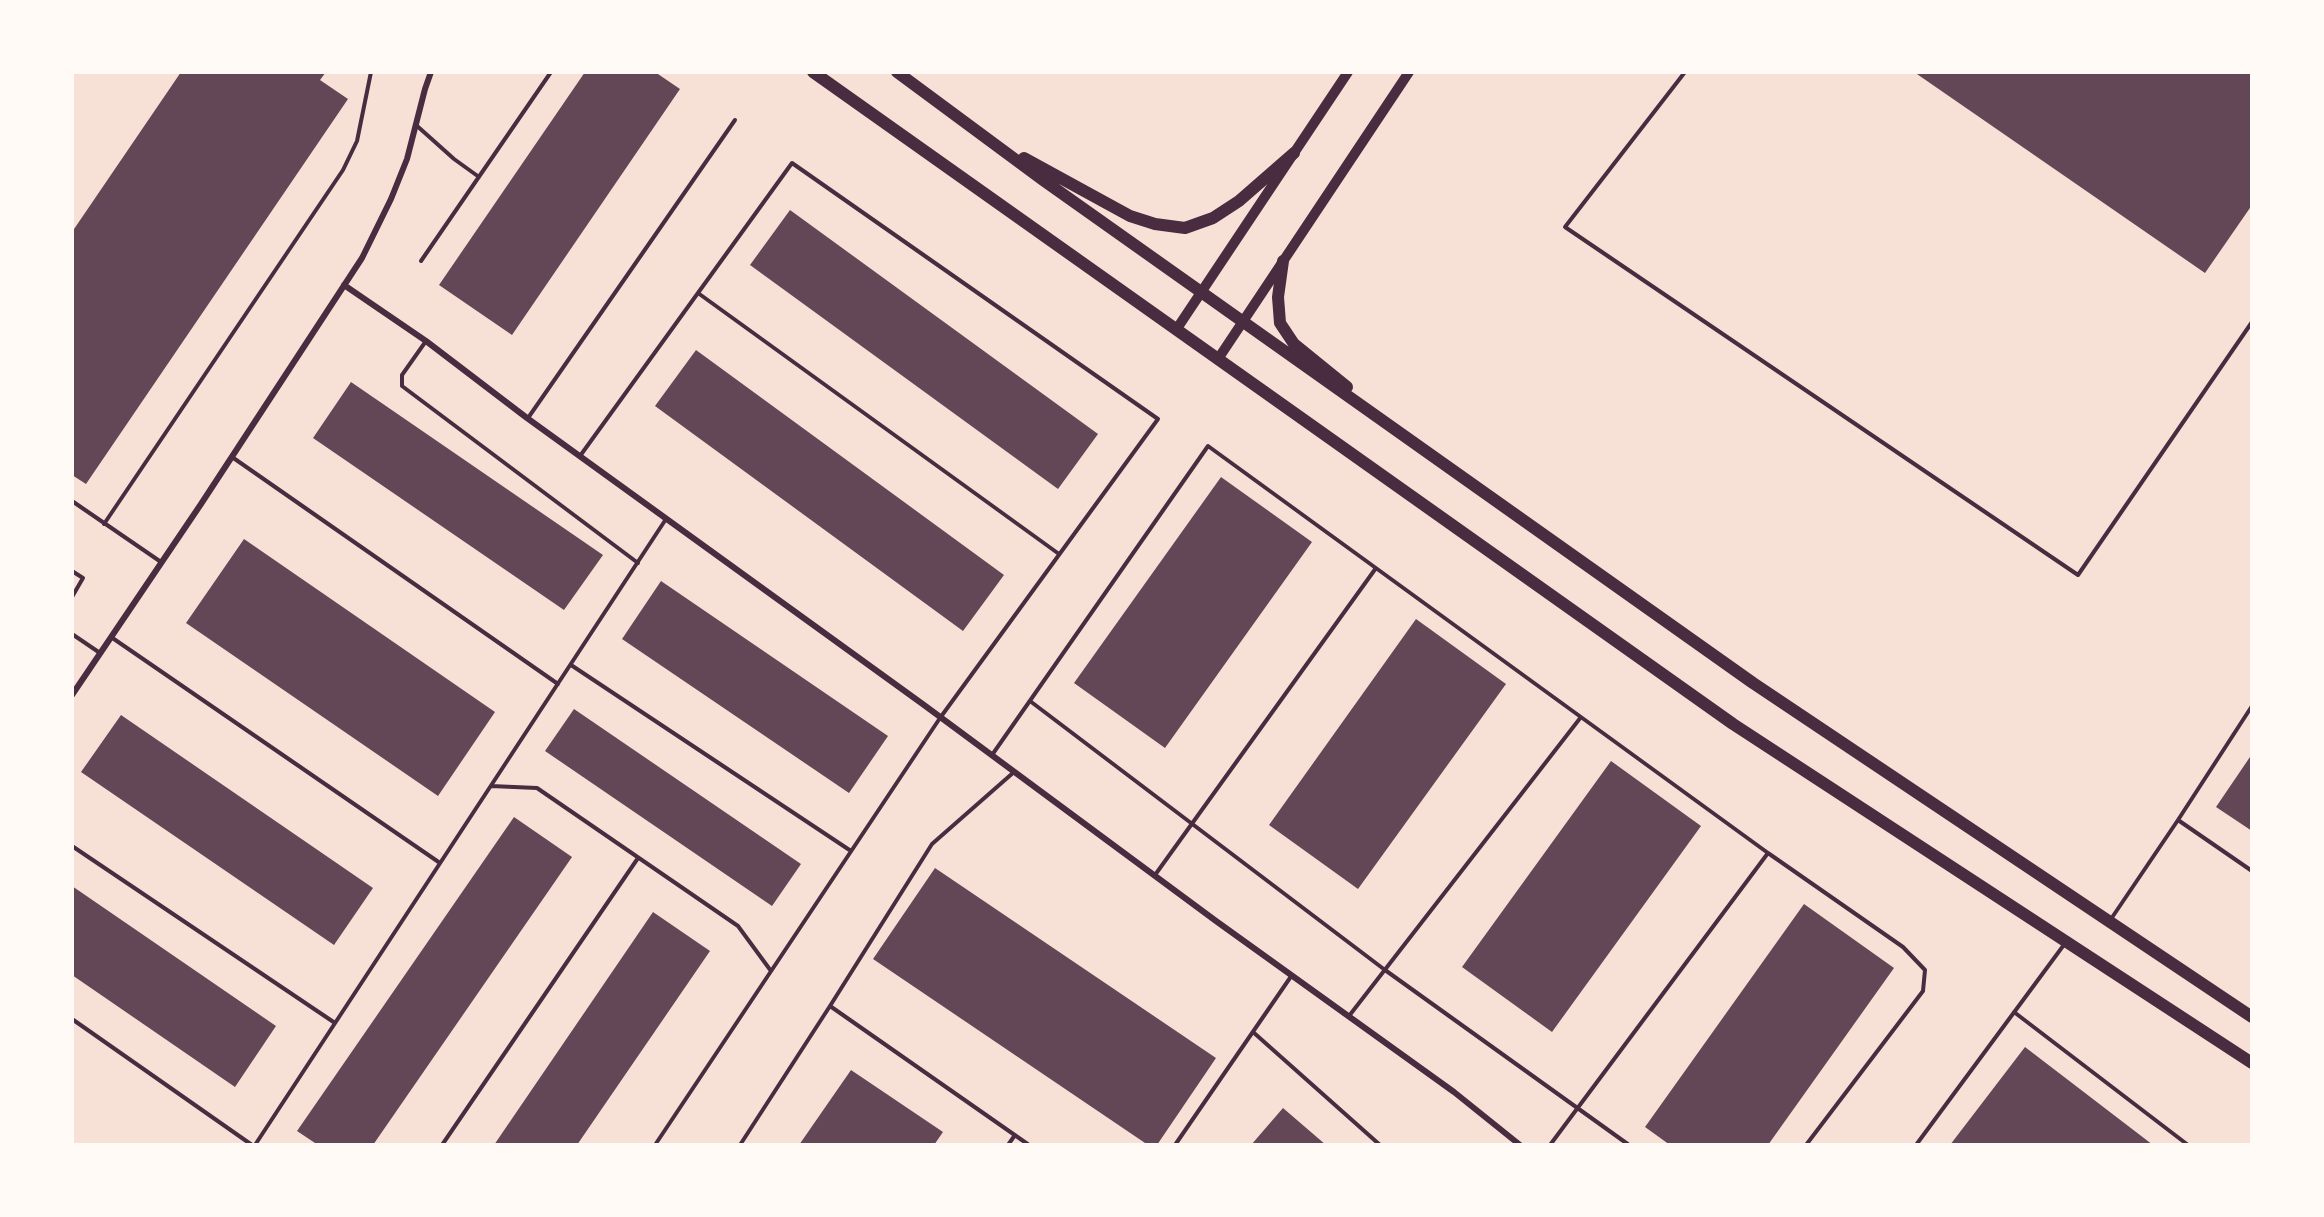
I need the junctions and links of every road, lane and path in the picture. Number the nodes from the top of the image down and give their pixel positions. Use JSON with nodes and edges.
{"nodes":[{"id":1,"x":371,"y":72,"type":"edge"},
{"id":2,"x":431,"y":72,"type":"edge"},
{"id":3,"x":551,"y":72,"type":"edge"},
{"id":4,"x":813,"y":72,"type":"edge"},
{"id":5,"x":897,"y":72,"type":"edge"},
{"id":6,"x":1348,"y":72,"type":"edge"},
{"id":7,"x":1409,"y":72,"type":"edge"},
{"id":8,"x":1685,"y":72,"type":"edge"},
{"id":9,"x":735,"y":120,"type":"dead end"},
{"id":10,"x":416,"y":125,"type":"junction"},
{"id":11,"x":978,"y":131,"type":"junction"},
{"id":12,"x":1294,"y":153,"type":"junction"},
{"id":13,"x":479,"y":177,"type":"junction"},
{"id":14,"x":421,"y":261,"type":"dead end"},
{"id":15,"x":1283,"y":261,"type":"junction"},
{"id":16,"x":344,"y":285,"type":"junction"},
{"id":17,"x":1201,"y":292,"type":"junction"},
{"id":18,"x":698,"y":293,"type":"junction"},
{"id":19,"x":1242,"y":322,"type":"junction"},
{"id":20,"x":2252,"y":322,"type":"edge"},
{"id":21,"x":1176,"y":330,"type":"junction"},
{"id":22,"x":426,"y":341,"type":"junction"},
{"id":23,"x":1218,"y":359,"type":"junction"},
{"id":24,"x":527,"y":418,"type":"junction"},
{"id":25,"x":580,"y":456,"type":"junction"},
{"id":26,"x":232,"y":457,"type":"junction"},
{"id":27,"x":1453,"y":471,"type":"junction"},
{"id":28,"x":72,"y":501,"type":"edge"},
{"id":29,"x":666,"y":519,"type":"junction"},
{"id":30,"x":104,"y":524,"type":"junction"},
{"id":31,"x":1059,"y":554,"type":"junction"},
{"id":32,"x":161,"y":562,"type":"junction"},
{"id":33,"x":638,"y":563,"type":"junction"},
{"id":34,"x":1376,"y":568,"type":"junction"},
{"id":35,"x":72,"y":571,"type":"edge"},
{"id":36,"x":72,"y":597,"type":"edge"},
{"id":37,"x":72,"y":634,"type":"edge"},
{"id":38,"x":111,"y":637,"type":"junction"},
{"id":39,"x":100,"y":654,"type":"junction"},
{"id":40,"x":571,"y":664,"type":"junction"},
{"id":41,"x":558,"y":684,"type":"junction"},
{"id":42,"x":72,"y":695,"type":"edge"},
{"id":43,"x":1030,"y":701,"type":"junction"},
{"id":44,"x":2252,"y":706,"type":"edge"},
{"id":45,"x":1581,"y":717,"type":"junction"},
{"id":46,"x":940,"y":718,"type":"junction"},
{"id":47,"x":992,"y":755,"type":"junction"},
{"id":48,"x":1014,"y":772,"type":"junction"},
{"id":49,"x":490,"y":786,"type":"junction"},
{"id":50,"x":2178,"y":820,"type":"junction"},
{"id":51,"x":1191,"y":824,"type":"junction"},
{"id":52,"x":72,"y":846,"type":"edge"},
{"id":53,"x":851,"y":851,"type":"junction"},
{"id":54,"x":1768,"y":853,"type":"junction"},
{"id":55,"x":638,"y":858,"type":"junction"},
{"id":56,"x":440,"y":863,"type":"junction"},
{"id":57,"x":2252,"y":871,"type":"edge"},
{"id":58,"x":1154,"y":876,"type":"junction"},
{"id":59,"x":2109,"y":922,"type":"junction"},
{"id":60,"x":2066,"y":942,"type":"junction"},
{"id":61,"x":1385,"y":970,"type":"junction"},
{"id":62,"x":771,"y":971,"type":"junction"},
{"id":63,"x":1292,"y":975,"type":"junction"},
{"id":64,"x":830,"y":1006,"type":"junction"},
{"id":65,"x":2014,"y":1012,"type":"junction"},
{"id":66,"x":1349,"y":1016,"type":"junction"},
{"id":67,"x":2252,"y":1017,"type":"edge"},
{"id":68,"x":72,"y":1019,"type":"edge"},
{"id":69,"x":335,"y":1023,"type":"junction"},
{"id":70,"x":1253,"y":1032,"type":"junction"},
{"id":71,"x":2252,"y":1063,"type":"edge"},
{"id":72,"x":1578,"y":1108,"type":"junction"},
{"id":73,"x":1015,"y":1135,"type":"junction"},
{"id":74,"x":253,"y":1145,"type":"edge"},
{"id":75,"x":442,"y":1145,"type":"edge"},
{"id":76,"x":655,"y":1145,"type":"edge"},
{"id":77,"x":740,"y":1145,"type":"edge"},
{"id":78,"x":1008,"y":1145,"type":"edge"},
{"id":79,"x":1029,"y":1145,"type":"edge"},
{"id":80,"x":1175,"y":1145,"type":"edge"},
{"id":81,"x":1380,"y":1145,"type":"edge"},
{"id":82,"x":1520,"y":1145,"type":"edge"},
{"id":83,"x":1550,"y":1145,"type":"edge"},
{"id":84,"x":1629,"y":1145,"type":"edge"},
{"id":85,"x":1806,"y":1145,"type":"edge"},
{"id":86,"x":1916,"y":1145,"type":"edge"},
{"id":87,"x":2188,"y":1145,"type":"edge"}],
"edges":[{"from":1,"to":30,"type":"lane"},
{"from":2,"to":10,"type":"street"},
{"from":3,"to":13,"type":"lane"},
{"from":4,"to":21,"type":"main road"},
{"from":5,"to":11,"type":"main road"},
{"from":6,"to":12,"type":"street"},
{"from":7,"to":15,"type":"street"},
{"from":8,"to":20,"type":"lane"},
{"from":9,"to":24,"type":"lane"},
{"from":10,"to":13,"type":"lane"},
{"from":10,"to":16,"type":"street"},
{"from":11,"to":12,"type":"main road"},
{"from":11,"to":17,"type":"main road"},
{"from":12,"to":17,"type":"street"},
{"from":13,"to":14,"type":"lane"},
{"from":15,"to":19,"type":"street"},
{"from":15,"to":27,"type":"main road"},
{"from":16,"to":22,"type":"street"},
{"from":16,"to":26,"type":"street"},
{"from":17,"to":19,"type":"main road"},
{"from":17,"to":21,"type":"street"},
{"from":18,"to":25,"type":"lane"},
{"from":18,"to":31,"type":"lane"},
{"from":18,"to":31,"type":"lane"},
{"from":19,"to":23,"type":"street"},
{"from":19,"to":27,"type":"main road"},
{"from":21,"to":23,"type":"main road"},
{"from":22,"to":24,"type":"street"},
{"from":22,"to":33,"type":"lane"},
{"from":23,"to":60,"type":"main road"},
{"from":24,"to":25,"type":"street"},
{"from":25,"to":29,"type":"street"},
{"from":26,"to":32,"type":"street"},
{"from":26,"to":41,"type":"lane"},
{"from":27,"to":59,"type":"main road"},
{"from":28,"to":30,"type":"lane"},
{"from":29,"to":33,"type":"lane"},
{"from":29,"to":46,"type":"street"},
{"from":30,"to":32,"type":"lane"},
{"from":31,"to":46,"type":"lane"},
{"from":32,"to":38,"type":"street"},
{"from":33,"to":40,"type":"lane"},
{"from":34,"to":43,"type":"lane"},
{"from":34,"to":45,"type":"lane"},
{"from":34,"to":51,"type":"lane"},
{"from":35,"to":36,"type":"lane"},
{"from":37,"to":39,"type":"lane"},
{"from":38,"to":39,"type":"street"},
{"from":38,"to":56,"type":"lane"},
{"from":39,"to":42,"type":"street"},
{"from":40,"to":41,"type":"lane"},
{"from":40,"to":53,"type":"lane"},
{"from":41,"to":49,"type":"lane"},
{"from":43,"to":47,"type":"lane"},
{"from":43,"to":51,"type":"lane"},
{"from":44,"to":50,"type":"lane"},
{"from":45,"to":54,"type":"lane"},
{"from":45,"to":61,"type":"lane"},
{"from":46,"to":47,"type":"street"},
{"from":46,"to":53,"type":"lane"},
{"from":47,"to":48,"type":"street"},
{"from":48,"to":58,"type":"street"},
{"from":48,"to":64,"type":"lane"},
{"from":49,"to":55,"type":"lane"},
{"from":49,"to":56,"type":"lane"},
{"from":50,"to":57,"type":"lane"},
{"from":50,"to":59,"type":"lane"},
{"from":51,"to":58,"type":"lane"},
{"from":51,"to":61,"type":"lane"},
{"from":52,"to":69,"type":"lane"},
{"from":53,"to":62,"type":"lane"},
{"from":54,"to":72,"type":"lane"},
{"from":54,"to":85,"type":"lane"},
{"from":55,"to":62,"type":"lane"},
{"from":55,"to":75,"type":"lane"},
{"from":56,"to":69,"type":"lane"},
{"from":58,"to":63,"type":"street"},
{"from":59,"to":67,"type":"main road"},
{"from":60,"to":65,"type":"lane"},
{"from":60,"to":71,"type":"main road"},
{"from":61,"to":66,"type":"lane"},
{"from":61,"to":72,"type":"lane"},
{"from":62,"to":76,"type":"lane"},
{"from":63,"to":66,"type":"street"},
{"from":63,"to":70,"type":"lane"},
{"from":64,"to":73,"type":"lane"},
{"from":64,"to":77,"type":"lane"},
{"from":65,"to":86,"type":"lane"},
{"from":65,"to":87,"type":"lane"},
{"from":66,"to":82,"type":"street"},
{"from":68,"to":74,"type":"lane"},
{"from":69,"to":74,"type":"lane"},
{"from":70,"to":80,"type":"lane"},
{"from":70,"to":81,"type":"lane"},
{"from":72,"to":83,"type":"lane"},
{"from":72,"to":84,"type":"lane"},
{"from":73,"to":78,"type":"lane"},
{"from":73,"to":79,"type":"lane"}]}
